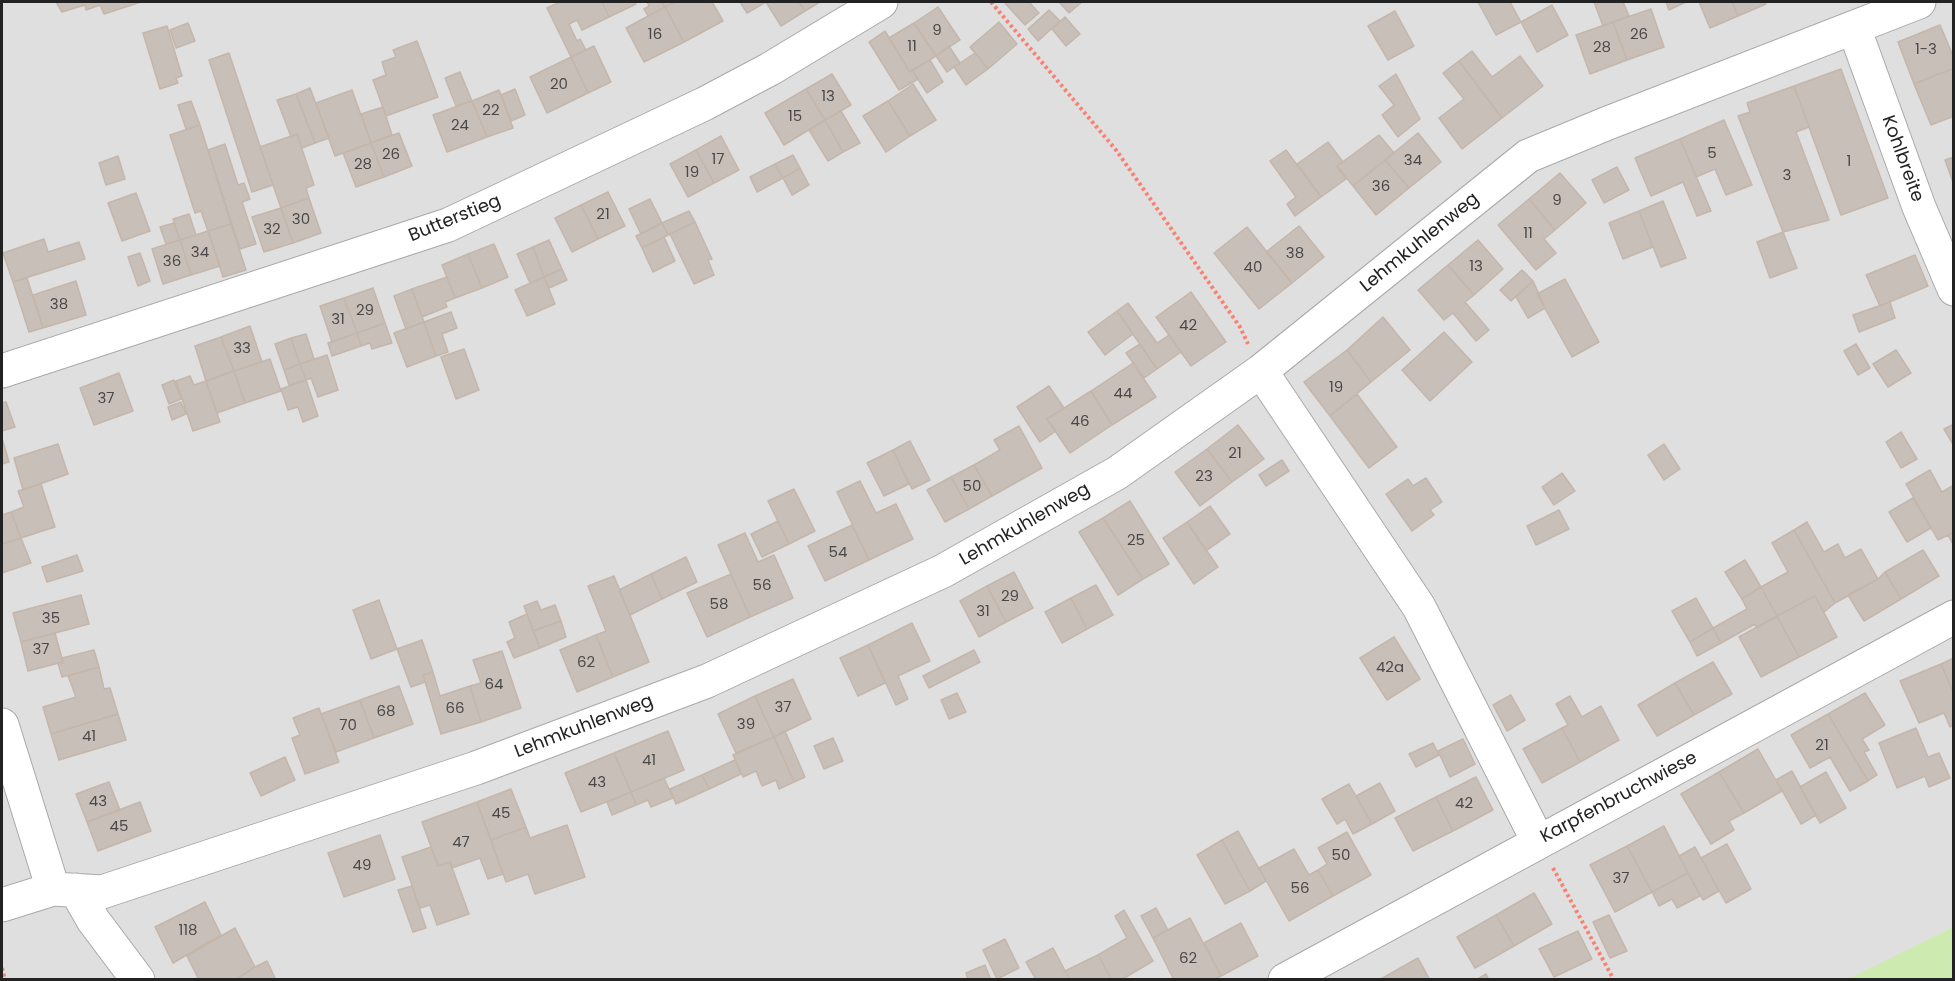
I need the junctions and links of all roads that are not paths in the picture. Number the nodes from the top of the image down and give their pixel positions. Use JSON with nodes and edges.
{"nodes":[{"id":1,"x":881,"y":2,"type":"edge"},
{"id":2,"x":1919,"y":2,"type":"edge"},
{"id":3,"x":1854,"y":28,"type":"junction"},
{"id":4,"x":1953,"y":289,"type":"edge"},
{"id":5,"x":2,"y":371,"type":"edge"},
{"id":6,"x":1261,"y":371,"type":"junction"},
{"id":7,"x":1953,"y":617,"type":"edge"},
{"id":8,"x":2,"y":725,"type":"edge"},
{"id":9,"x":1538,"y":842,"type":"junction"},
{"id":10,"x":64,"y":890,"type":"junction"},
{"id":11,"x":2,"y":905,"type":"edge"},
{"id":12,"x":138,"y":980,"type":"edge"},
{"id":13,"x":1285,"y":980,"type":"edge"}],
"edges":[{"from":1,"to":5,"type":"street","name":"Butterstieg"},
{"from":2,"to":3,"type":"street","name":"Lehmkuhlenweg"},
{"from":3,"to":4,"type":"street","name":"Kohlbreite"},
{"from":3,"to":6,"type":"street","name":"Lehmkuhlenweg"},
{"from":6,"to":9,"type":"street"},
{"from":6,"to":10,"type":"street","name":"Lehmkuhlenweg"},
{"from":7,"to":9,"type":"street","name":"Karpfenbruchwiese"},
{"from":8,"to":10,"type":"street"},
{"from":9,"to":13,"type":"street","name":"Karpfenbruchwiese"},
{"from":10,"to":11,"type":"street","name":"Lehmkuhlenweg"},
{"from":10,"to":12,"type":"street"}]}
